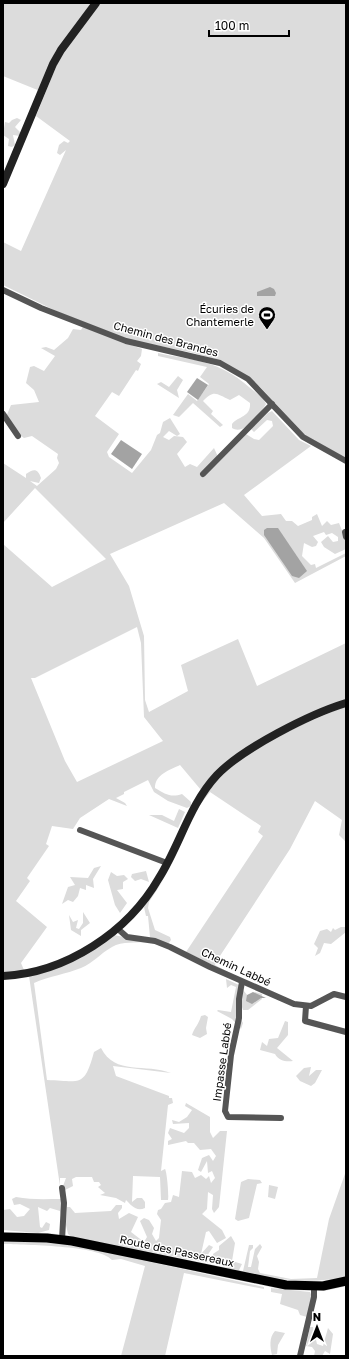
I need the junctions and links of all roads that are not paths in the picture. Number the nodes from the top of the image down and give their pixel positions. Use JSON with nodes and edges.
{"nodes":[{"id":1,"x":96,"y":3,"type":"edge"},
{"id":2,"x":3,"y":184,"type":"edge"},
{"id":3,"x":3,"y":290,"type":"edge"},
{"id":4,"x":272,"y":404,"type":"junction"},
{"id":5,"x":3,"y":414,"type":"edge"},
{"id":6,"x":18,"y":436,"type":"dead end"},
{"id":7,"x":346,"y":461,"type":"edge"},
{"id":8,"x":203,"y":474,"type":"dead end"},
{"id":9,"x":346,"y":703,"type":"edge"},
{"id":10,"x":80,"y":830,"type":"dead end"},
{"id":11,"x":167,"y":863,"type":"junction"},
{"id":12,"x":118,"y":929,"type":"junction"},
{"id":13,"x":3,"y":976,"type":"edge"},
{"id":14,"x":242,"y":982,"type":"junction"},
{"id":15,"x":346,"y":997,"type":"edge"},
{"id":16,"x":306,"y":1006,"type":"junction"},
{"id":17,"x":346,"y":1032,"type":"edge"},
{"id":18,"x":281,"y":1118,"type":"dead end"},
{"id":19,"x":62,"y":1188,"type":"dead end"},
{"id":20,"x":3,"y":1237,"type":"edge"},
{"id":21,"x":62,"y":1240,"type":"junction"},
{"id":22,"x":346,"y":1281,"type":"edge"},
{"id":23,"x":314,"y":1286,"type":"junction"},
{"id":24,"x":300,"y":1356,"type":"edge"}],
"edges":[{"from":1,"to":2,"type":"main road"},
{"from":3,"to":4,"type":"street","name":"Chemin des Brandes"},
{"from":4,"to":7,"type":"street","name":"Chemin des Brandes"},
{"from":4,"to":8,"type":"street"},
{"from":5,"to":6,"type":"street"},
{"from":9,"to":11,"type":"main road"},
{"from":10,"to":11,"type":"street"},
{"from":11,"to":12,"type":"main road"},
{"from":12,"to":13,"type":"main road"},
{"from":12,"to":14,"type":"street","name":"Chemin Labbé"},
{"from":14,"to":16,"type":"street","name":"Chemin Labbé"},
{"from":14,"to":18,"type":"street","name":"Impasse Labbé"},
{"from":15,"to":16,"type":"street"},
{"from":16,"to":17,"type":"street"},
{"from":19,"to":21,"type":"street"},
{"from":20,"to":21,"type":"main road","name":"Route des Passereaux"},
{"from":21,"to":23,"type":"main road","name":"Route des Passereaux"},
{"from":22,"to":23,"type":"main road","name":"Route des Passereaux"},
{"from":23,"to":24,"type":"street"}]}
